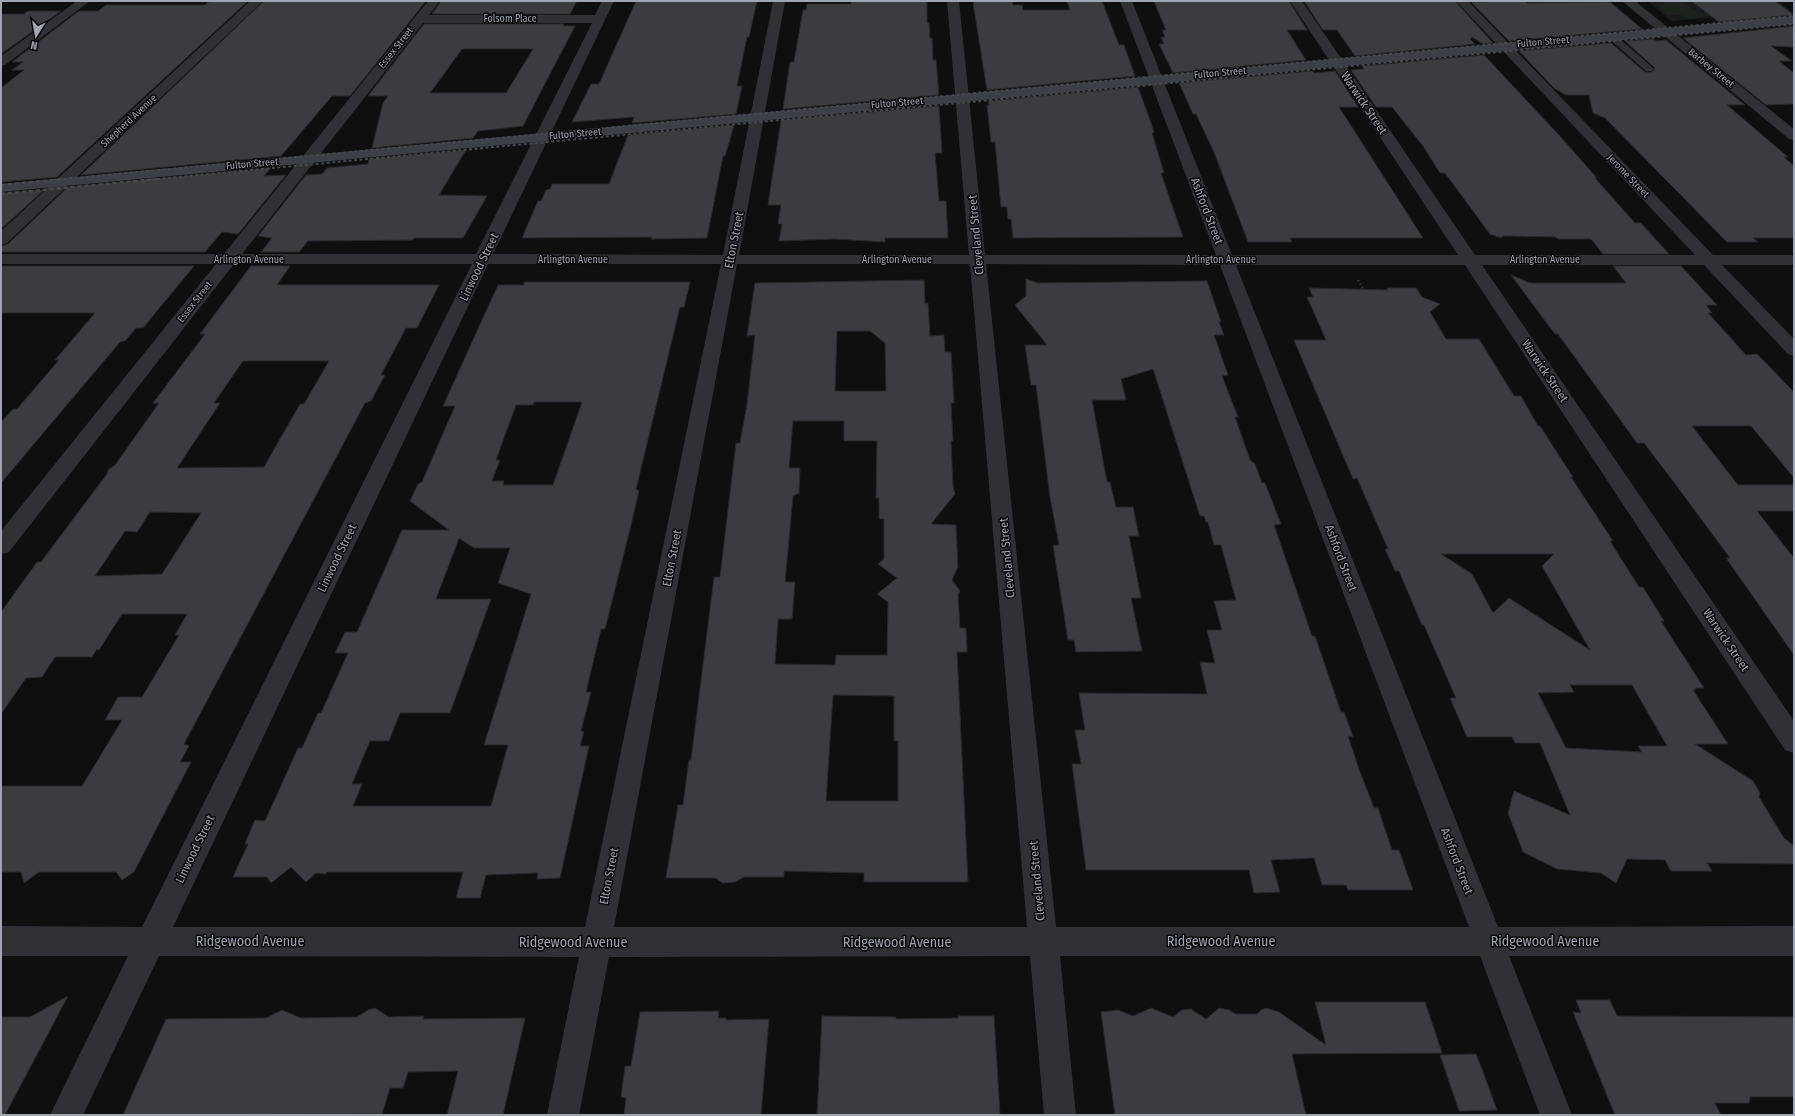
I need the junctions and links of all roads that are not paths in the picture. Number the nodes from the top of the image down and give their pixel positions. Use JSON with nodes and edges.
{"nodes":[{"id":1,"x":84,"y":1,"type":"edge"},
{"id":2,"x":257,"y":1,"type":"edge"},
{"id":3,"x":434,"y":1,"type":"edge"},
{"id":4,"x":779,"y":1,"type":"edge"},
{"id":5,"x":953,"y":1,"type":"edge"},
{"id":6,"x":1126,"y":1,"type":"edge"},
{"id":7,"x":1296,"y":1,"type":"edge"},
{"id":8,"x":1462,"y":1,"type":"edge"},
{"id":9,"x":1628,"y":1,"type":"edge"},
{"id":10,"x":604,"y":10,"type":"edge"},
{"id":11,"x":420,"y":19,"type":"junction"},
{"id":12,"x":1794,"y":20,"type":"edge"},
{"id":13,"x":1665,"y":31,"type":"junction"},
{"id":14,"x":1611,"y":36,"type":"junction"},
{"id":15,"x":1505,"y":46,"type":"junction"},
{"id":16,"x":1,"y":62,"type":"edge"},
{"id":17,"x":1336,"y":62,"type":"junction"},
{"id":18,"x":1649,"y":69,"type":"dead end"},
{"id":19,"x":1156,"y":78,"type":"junction"},
{"id":20,"x":963,"y":97,"type":"junction"},
{"id":21,"x":758,"y":117,"type":"junction"},
{"id":22,"x":1794,"y":136,"type":"edge"},
{"id":23,"x":542,"y":137,"type":"junction"},
{"id":24,"x":308,"y":159,"type":"junction"},
{"id":25,"x":64,"y":182,"type":"junction"},
{"id":26,"x":1,"y":188,"type":"edge"},
{"id":27,"x":1,"y":240,"type":"edge"},
{"id":28,"x":1,"y":259,"type":"edge"},
{"id":29,"x":229,"y":260,"type":"junction"},
{"id":30,"x":482,"y":260,"type":"junction"},
{"id":31,"x":730,"y":260,"type":"junction"},
{"id":32,"x":978,"y":260,"type":"junction"},
{"id":33,"x":1226,"y":260,"type":"junction"},
{"id":34,"x":1470,"y":260,"type":"junction"},
{"id":35,"x":1708,"y":260,"type":"junction"},
{"id":36,"x":1794,"y":260,"type":"edge"},
{"id":37,"x":1794,"y":350,"type":"edge"},
{"id":38,"x":1,"y":546,"type":"edge"},
{"id":39,"x":1794,"y":742,"type":"edge"},
{"id":40,"x":1,"y":941,"type":"edge"},
{"id":41,"x":151,"y":941,"type":"junction"},
{"id":42,"x":1043,"y":941,"type":"junction"},
{"id":43,"x":1488,"y":941,"type":"junction"},
{"id":44,"x":1794,"y":941,"type":"edge"},
{"id":45,"x":597,"y":942,"type":"junction"},
{"id":46,"x":66,"y":1115,"type":"edge"},
{"id":47,"x":563,"y":1115,"type":"edge"},
{"id":48,"x":1060,"y":1115,"type":"edge"},
{"id":49,"x":1556,"y":1115,"type":"edge"}],
"edges":[{"from":1,"to":16,"type":"street"},
{"from":2,"to":25,"type":"street","name":"Shepherd Avenue"},
{"from":3,"to":11,"type":"street","name":"Essex Street"},
{"from":4,"to":21,"type":"street","name":"Elton Street"},
{"from":5,"to":20,"type":"street","name":"Cleveland Street"},
{"from":6,"to":19,"type":"street","name":"Ashford Street"},
{"from":7,"to":17,"type":"street","name":"Warwick Street"},
{"from":8,"to":15,"type":"street","name":"Jerome Street"},
{"from":9,"to":13,"type":"street","name":"Barbey Street"},
{"from":10,"to":11,"type":"street","name":"Folsom Place"},
{"from":10,"to":23,"type":"street","name":"Linwood Street"},
{"from":11,"to":24,"type":"street","name":"Essex Street"},
{"from":12,"to":13,"type":"street","name":"Fulton Street"},
{"from":13,"to":14,"type":"street","name":"Fulton Street"},
{"from":13,"to":22,"type":"street","name":"Barbey Street"},
{"from":14,"to":15,"type":"street","name":"Fulton Street"},
{"from":14,"to":18,"type":"lane"},
{"from":15,"to":17,"type":"street","name":"Fulton Street"},
{"from":15,"to":35,"type":"street","name":"Jerome Street"},
{"from":17,"to":19,"type":"street","name":"Fulton Street"},
{"from":17,"to":34,"type":"street","name":"Warwick Street"},
{"from":19,"to":20,"type":"street","name":"Fulton Street"},
{"from":19,"to":33,"type":"street","name":"Ashford Street"},
{"from":20,"to":21,"type":"street","name":"Fulton Street"},
{"from":20,"to":32,"type":"street","name":"Cleveland Street"},
{"from":21,"to":23,"type":"street","name":"Fulton Street"},
{"from":21,"to":31,"type":"street","name":"Elton Street"},
{"from":23,"to":24,"type":"street","name":"Fulton Street"},
{"from":23,"to":30,"type":"street","name":"Linwood Street"},
{"from":24,"to":25,"type":"street","name":"Fulton Street"},
{"from":24,"to":29,"type":"street","name":"Essex Street"},
{"from":25,"to":26,"type":"street","name":"Fulton Street"},
{"from":25,"to":27,"type":"street","name":"Shepherd Avenue"},
{"from":28,"to":29,"type":"street","name":"Arlington Avenue"},
{"from":29,"to":30,"type":"street","name":"Arlington Avenue"},
{"from":29,"to":38,"type":"street","name":"Essex Street"},
{"from":30,"to":31,"type":"street","name":"Arlington Avenue"},
{"from":30,"to":41,"type":"street","name":"Linwood Street"},
{"from":31,"to":32,"type":"street","name":"Arlington Avenue"},
{"from":31,"to":45,"type":"street","name":"Elton Street"},
{"from":32,"to":33,"type":"street","name":"Arlington Avenue"},
{"from":32,"to":42,"type":"street","name":"Cleveland Street"},
{"from":33,"to":34,"type":"street","name":"Arlington Avenue"},
{"from":33,"to":43,"type":"street","name":"Ashford Street"},
{"from":34,"to":35,"type":"street","name":"Arlington Avenue"},
{"from":34,"to":39,"type":"street","name":"Warwick Street"},
{"from":35,"to":36,"type":"street","name":"Arlington Avenue"},
{"from":35,"to":37,"type":"street","name":"Jerome Street"},
{"from":40,"to":41,"type":"street","name":"Ridgewood Avenue"},
{"from":41,"to":45,"type":"street","name":"Ridgewood Avenue"},
{"from":41,"to":46,"type":"street","name":"Linwood Street"},
{"from":42,"to":43,"type":"street","name":"Ridgewood Avenue"},
{"from":42,"to":45,"type":"street","name":"Ridgewood Avenue"},
{"from":42,"to":48,"type":"street","name":"Cleveland Street"},
{"from":43,"to":44,"type":"street","name":"Ridgewood Avenue"},
{"from":43,"to":49,"type":"street","name":"Ashford Street"},
{"from":45,"to":47,"type":"street","name":"Elton Street"}]}
